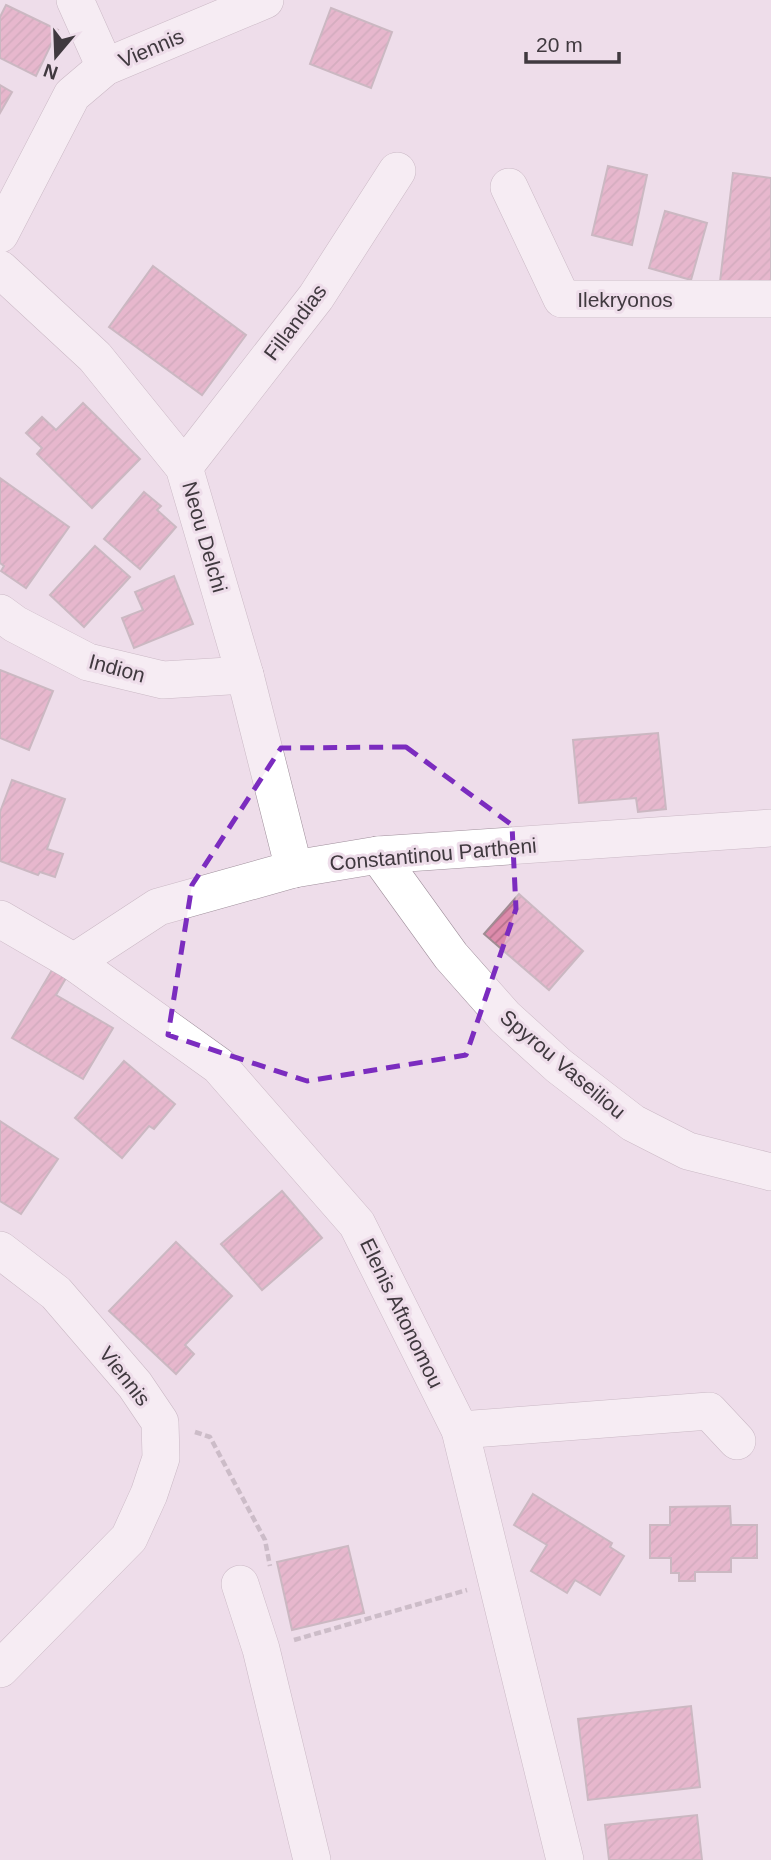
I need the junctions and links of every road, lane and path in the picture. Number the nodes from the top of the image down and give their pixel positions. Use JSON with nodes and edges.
{"nodes":[{"id":1,"x":75,"y":0,"type":"edge"},
{"id":2,"x":265,"y":0,"type":"edge"},
{"id":3,"x":105,"y":67,"type":"junction"},
{"id":4,"x":397,"y":171,"type":"dead end"},
{"id":5,"x":509,"y":187,"type":"dead end"},
{"id":6,"x":0,"y":234,"type":"edge"},
{"id":7,"x":0,"y":269,"type":"edge"},
{"id":8,"x":771,"y":299,"type":"edge"},
{"id":9,"x":184,"y":467,"type":"junction"},
{"id":10,"x":0,"y":613,"type":"edge"},
{"id":11,"x":245,"y":675,"type":"junction"},
{"id":12,"x":771,"y":828,"type":"edge"},
{"id":13,"x":378,"y":855,"type":"junction"},
{"id":14,"x":294,"y":869,"type":"junction"},
{"id":15,"x":0,"y":919,"type":"edge"},
{"id":16,"x":74,"y":962,"type":"junction"},
{"id":17,"x":771,"y":1172,"type":"edge"},
{"id":18,"x":0,"y":1250,"type":"edge"},
{"id":19,"x":160,"y":1422,"type":"junction"},
{"id":20,"x":460,"y":1430,"type":"junction"},
{"id":21,"x":737,"y":1441,"type":"dead end"},
{"id":22,"x":256,"y":1581,"type":"joint"},
{"id":23,"x":498,"y":1581,"type":"junction"},
{"id":24,"x":261,"y":1649,"type":"junction"},
{"id":25,"x":0,"y":1669,"type":"edge"},
{"id":26,"x":312,"y":1860,"type":"edge"},
{"id":27,"x":565,"y":1860,"type":"edge"}],
"edges":[{"from":1,"to":3,"type":"street"},
{"from":2,"to":3,"type":"street","name":"Viennis"},
{"from":3,"to":6,"type":"street","name":"Viennis"},
{"from":4,"to":9,"type":"street","name":"Fillandias"},
{"from":5,"to":8,"type":"street","name":"Ilekryonos"},
{"from":7,"to":9,"type":"street","name":"Neou Delchi"},
{"from":9,"to":11,"type":"street","name":"Neou Delchi"},
{"from":10,"to":11,"type":"street","name":"Indion"},
{"from":11,"to":14,"type":"street","name":"Neou Delchi"},
{"from":12,"to":13,"type":"street","name":"Constantinou Partheni"},
{"from":13,"to":14,"type":"street","name":"Constantinou Partheni"},
{"from":13,"to":17,"type":"street","name":"Spyrou Vaseiliou"},
{"from":14,"to":16,"type":"street","name":"Constantinou Partheni"},
{"from":15,"to":16,"type":"street","name":"Elenis Aftonomou"},
{"from":16,"to":20,"type":"street","name":"Elenis Aftonomou"},
{"from":18,"to":19,"type":"street","name":"Viennis"},
{"from":19,"to":22,"type":"path"},
{"from":19,"to":25,"type":"street","name":"Viennis"},
{"from":20,"to":21,"type":"street"},
{"from":20,"to":23,"type":"street","name":"Elenis Aftonomou"},
{"from":22,"to":24,"type":"street"},
{"from":23,"to":24,"type":"path"},
{"from":23,"to":27,"type":"street","name":"Elenis Aftonomou"},
{"from":24,"to":26,"type":"street"}]}
